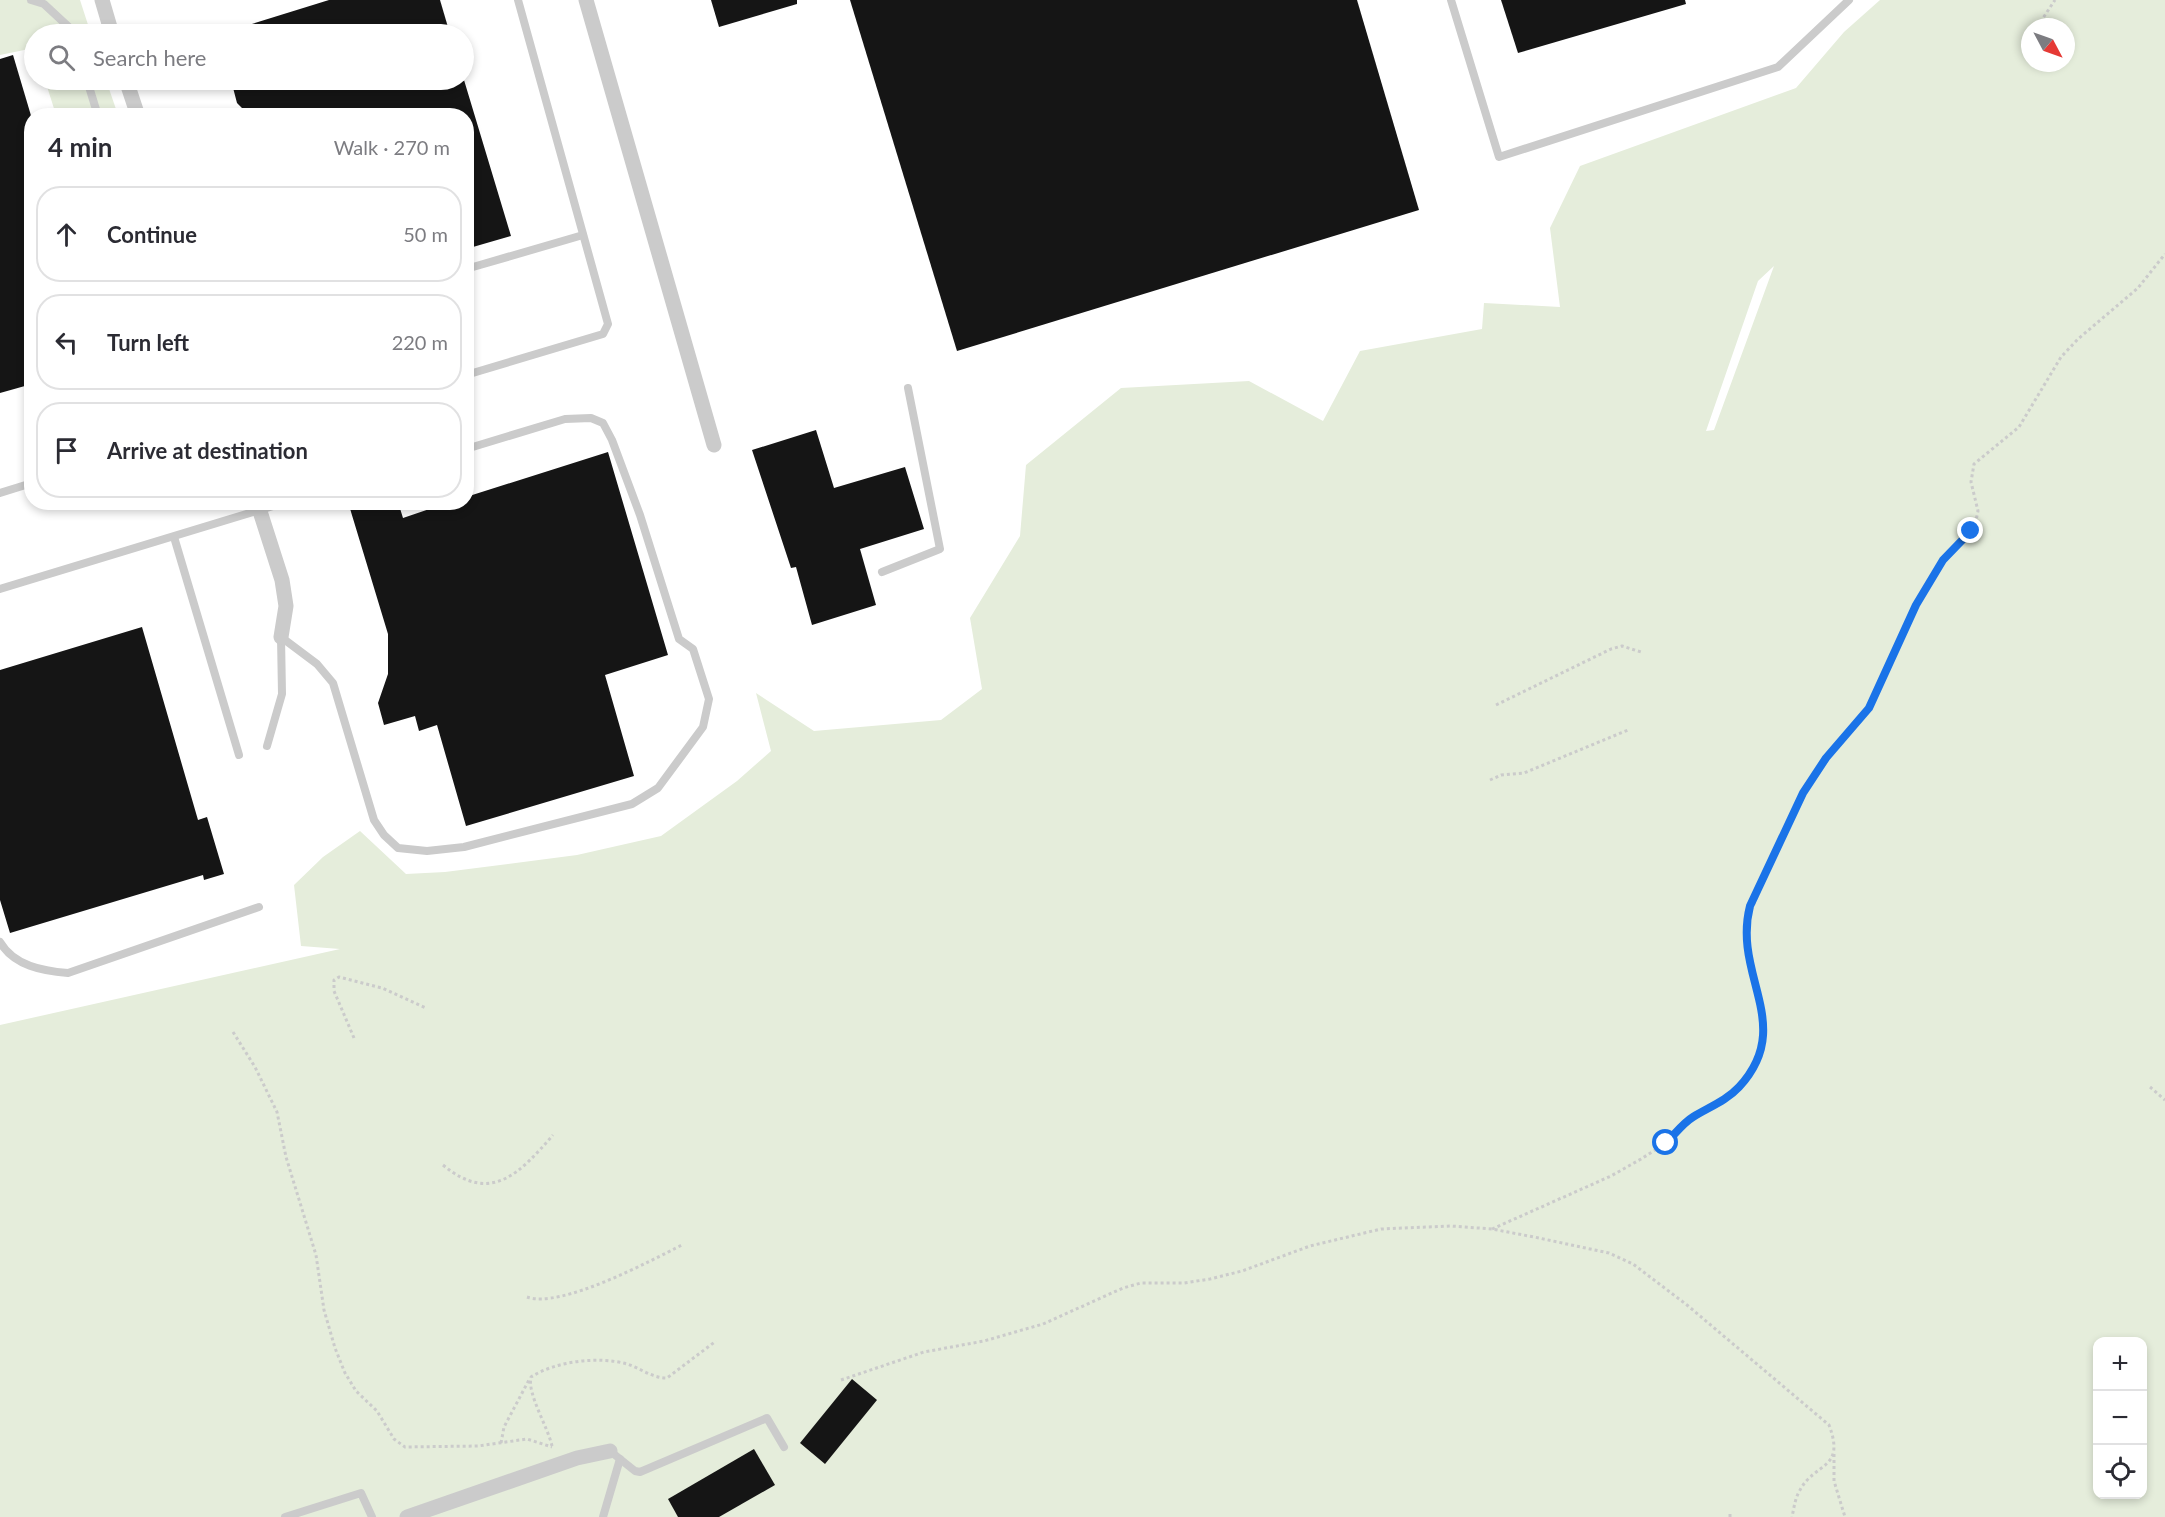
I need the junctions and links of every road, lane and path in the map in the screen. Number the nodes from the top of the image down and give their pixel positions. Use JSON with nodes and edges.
{"nodes":[{"id":1,"x":31,"y":0,"type":"edge"},
{"id":2,"x":102,"y":0,"type":"edge"},
{"id":3,"x":518,"y":0,"type":"edge"},
{"id":4,"x":586,"y":0,"type":"edge"},
{"id":5,"x":1451,"y":0,"type":"edge"},
{"id":6,"x":1849,"y":0,"type":"edge"},
{"id":7,"x":2055,"y":0,"type":"edge"},
{"id":8,"x":2043,"y":18,"type":"edge"},
{"id":9,"x":66,"y":24,"type":"edge"},
{"id":10,"x":109,"y":24,"type":"edge"},
{"id":11,"x":90,"y":90,"type":"edge"},
{"id":12,"x":129,"y":90,"type":"edge"},
{"id":13,"x":96,"y":108,"type":"edge"},
{"id":14,"x":135,"y":108,"type":"edge"},
{"id":15,"x":584,"y":235,"type":"junction"},
{"id":16,"x":2165,"y":254,"type":"edge"},
{"id":17,"x":474,"y":267,"type":"edge"},
{"id":18,"x":474,"y":373,"type":"edge"},
{"id":19,"x":908,"y":388,"type":"dead end"},
{"id":20,"x":714,"y":445,"type":"dead end"},
{"id":21,"x":474,"y":447,"type":"edge"},
{"id":22,"x":24,"y":486,"type":"edge"},
{"id":23,"x":0,"y":493,"type":"edge"},
{"id":24,"x":248,"y":510,"type":"edge"},
{"id":25,"x":260,"y":510,"type":"edge"},
{"id":26,"x":174,"y":537,"type":"junction"},
{"id":27,"x":882,"y":572,"type":"dead end"},
{"id":28,"x":0,"y":589,"type":"edge"},
{"id":29,"x":281,"y":637,"type":"junction"},
{"id":30,"x":1641,"y":652,"type":"dead end"},
{"id":31,"x":1496,"y":705,"type":"dead end"},
{"id":32,"x":1628,"y":730,"type":"dead end"},
{"id":33,"x":267,"y":746,"type":"dead end"},
{"id":34,"x":239,"y":755,"type":"dead end"},
{"id":35,"x":1490,"y":780,"type":"dead end"},
{"id":36,"x":259,"y":907,"type":"dead end"},
{"id":37,"x":0,"y":942,"type":"edge"},
{"id":38,"x":426,"y":1008,"type":"dead end"},
{"id":39,"x":233,"y":1032,"type":"dead end"},
{"id":40,"x":354,"y":1038,"type":"dead end"},
{"id":41,"x":2150,"y":1087,"type":"dead end"},
{"id":42,"x":2165,"y":1100,"type":"edge"},
{"id":43,"x":553,"y":1135,"type":"dead end"},
{"id":44,"x":443,"y":1165,"type":"dead end"},
{"id":45,"x":1492,"y":1229,"type":"junction"},
{"id":46,"x":682,"y":1245,"type":"dead end"},
{"id":47,"x":527,"y":1297,"type":"dead end"},
{"id":48,"x":716,"y":1341,"type":"dead end"},
{"id":49,"x":531,"y":1377,"type":"junction"},
{"id":50,"x":841,"y":1380,"type":"dead end"},
{"id":51,"x":501,"y":1444,"type":"junction"},
{"id":52,"x":552,"y":1447,"type":"junction"},
{"id":53,"x":784,"y":1447,"type":"dead end"},
{"id":54,"x":1834,"y":1449,"type":"junction"},
{"id":55,"x":615,"y":1455,"type":"junction"},
{"id":56,"x":558,"y":1465,"type":"junction"},
{"id":57,"x":285,"y":1517,"type":"edge"},
{"id":58,"x":372,"y":1517,"type":"edge"},
{"id":59,"x":407,"y":1517,"type":"edge"},
{"id":60,"x":603,"y":1517,"type":"edge"},
{"id":61,"x":1792,"y":1517,"type":"edge"},
{"id":62,"x":1845,"y":1517,"type":"edge"}],
"edges":[{"from":1,"to":9,"type":"lane"},
{"from":2,"to":10,"type":"street"},
{"from":3,"to":15,"type":"lane"},
{"from":4,"to":20,"type":"street"},
{"from":5,"to":6,"type":"lane"},
{"from":7,"to":8,"type":"path"},
{"from":11,"to":13,"type":"lane"},
{"from":12,"to":14,"type":"street"},
{"from":15,"to":17,"type":"lane"},
{"from":15,"to":18,"type":"lane"},
{"from":16,"to":45,"type":"path"},
{"from":19,"to":27,"type":"lane"},
{"from":21,"to":29,"type":"lane"},
{"from":22,"to":23,"type":"lane"},
{"from":24,"to":26,"type":"lane"},
{"from":25,"to":29,"type":"street"},
{"from":26,"to":28,"type":"lane"},
{"from":26,"to":34,"type":"lane"},
{"from":29,"to":33,"type":"lane"},
{"from":30,"to":31,"type":"path"},
{"from":32,"to":35,"type":"path"},
{"from":36,"to":37,"type":"lane"},
{"from":38,"to":40,"type":"path"},
{"from":39,"to":51,"type":"path"},
{"from":41,"to":42,"type":"path"},
{"from":43,"to":44,"type":"path"},
{"from":45,"to":50,"type":"path"},
{"from":45,"to":54,"type":"path"},
{"from":46,"to":47,"type":"path"},
{"from":48,"to":49,"type":"path"},
{"from":49,"to":51,"type":"path"},
{"from":49,"to":52,"type":"path"},
{"from":51,"to":52,"type":"path"},
{"from":52,"to":56,"type":"path"},
{"from":53,"to":55,"type":"lane"},
{"from":54,"to":61,"type":"path"},
{"from":54,"to":62,"type":"path"},
{"from":55,"to":56,"type":"street"},
{"from":55,"to":60,"type":"lane"},
{"from":56,"to":59,"type":"street"},
{"from":57,"to":58,"type":"lane"}]}
